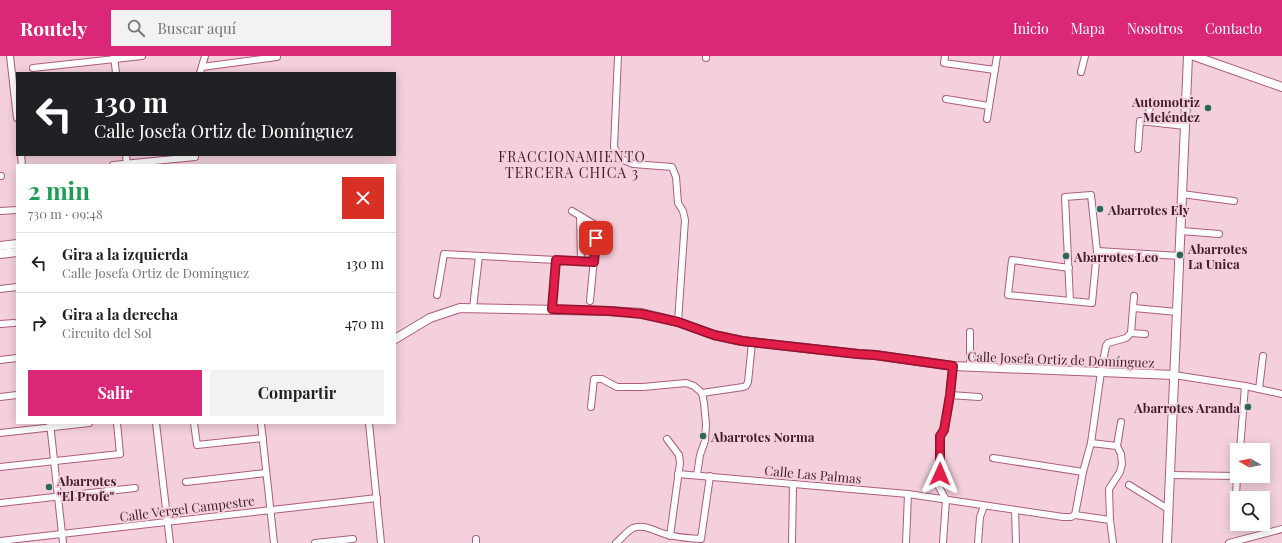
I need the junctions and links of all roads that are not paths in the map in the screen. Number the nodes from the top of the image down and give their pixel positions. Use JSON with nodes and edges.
{"nodes":[{"id":1,"x":10,"y":56,"type":"edge"},
{"id":2,"x":142,"y":56,"type":"edge"},
{"id":3,"x":205,"y":56,"type":"edge"},
{"id":4,"x":618,"y":56,"type":"edge"},
{"id":5,"x":997,"y":56,"type":"edge"},
{"id":6,"x":1086,"y":56,"type":"edge"},
{"id":7,"x":1188,"y":56,"type":"edge"},
{"id":8,"x":1194,"y":56,"type":"edge"},
{"id":9,"x":114,"y":57,"type":"edge"},
{"id":10,"x":277,"y":57,"type":"dead end"},
{"id":11,"x":945,"y":59,"type":"edge"},
{"id":12,"x":33,"y":68,"type":"dead end"},
{"id":13,"x":201,"y":70,"type":"edge"},
{"id":14,"x":995,"y":70,"type":"junction"},
{"id":15,"x":116,"y":72,"type":"edge"},
{"id":16,"x":1081,"y":72,"type":"dead end"},
{"id":17,"x":1282,"y":87,"type":"edge"},
{"id":18,"x":946,"y":99,"type":"dead end"},
{"id":19,"x":1151,"y":100,"type":"dead end"},
{"id":20,"x":989,"y":106,"type":"junction"},
{"id":21,"x":16,"y":109,"type":"edge"},
{"id":22,"x":987,"y":119,"type":"dead end"},
{"id":23,"x":1147,"y":122,"type":"junction"},
{"id":24,"x":1185,"y":126,"type":"junction"},
{"id":25,"x":1138,"y":149,"type":"dead end"},
{"id":26,"x":195,"y":157,"type":"dead end"},
{"id":27,"x":177,"y":160,"type":"edge"},
{"id":28,"x":127,"y":164,"type":"edge"},
{"id":29,"x":1182,"y":194,"type":"junction"},
{"id":30,"x":1234,"y":201,"type":"dead end"},
{"id":31,"x":16,"y":210,"type":"edge"},
{"id":32,"x":0,"y":211,"type":"edge"},
{"id":33,"x":572,"y":211,"type":"dead end"},
{"id":34,"x":580,"y":216,"type":"junction"},
{"id":35,"x":1181,"y":231,"type":"junction"},
{"id":36,"x":1219,"y":234,"type":"dead end"},
{"id":37,"x":16,"y":244,"type":"edge"},
{"id":38,"x":0,"y":246,"type":"edge"},
{"id":39,"x":1097,"y":251,"type":"junction"},
{"id":40,"x":16,"y":252,"type":"edge"},
{"id":41,"x":0,"y":254,"type":"edge"},
{"id":42,"x":479,"y":256,"type":"junction"},
{"id":43,"x":1180,"y":256,"type":"junction"},
{"id":44,"x":556,"y":260,"type":"junction"},
{"id":45,"x":581,"y":261,"type":"junction"},
{"id":46,"x":594,"y":262,"type":"junction"},
{"id":47,"x":1069,"y":268,"type":"junction"},
{"id":48,"x":16,"y":287,"type":"edge"},
{"id":49,"x":0,"y":289,"type":"edge"},
{"id":50,"x":437,"y":295,"type":"dead end"},
{"id":51,"x":1134,"y":296,"type":"dead end"},
{"id":52,"x":590,"y":301,"type":"dead end"},
{"id":53,"x":1070,"y":301,"type":"junction"},
{"id":54,"x":473,"y":308,"type":"junction"},
{"id":55,"x":1134,"y":308,"type":"junction"},
{"id":56,"x":552,"y":309,"type":"junction"},
{"id":57,"x":1177,"y":312,"type":"junction"},
{"id":58,"x":678,"y":322,"type":"junction"},
{"id":59,"x":14,"y":323,"type":"dead end"},
{"id":60,"x":0,"y":324,"type":"edge"},
{"id":61,"x":970,"y":332,"type":"dead end"},
{"id":62,"x":1131,"y":333,"type":"junction"},
{"id":63,"x":1145,"y":334,"type":"dead end"},
{"id":64,"x":396,"y":338,"type":"edge"},
{"id":65,"x":752,"y":343,"type":"junction"},
{"id":66,"x":1263,"y":356,"type":"dead end"},
{"id":67,"x":16,"y":358,"type":"edge"},
{"id":68,"x":0,"y":360,"type":"edge"},
{"id":69,"x":953,"y":366,"type":"junction"},
{"id":70,"x":970,"y":367,"type":"junction"},
{"id":71,"x":1101,"y":372,"type":"junction"},
{"id":72,"x":1174,"y":375,"type":"junction"},
{"id":73,"x":1245,"y":386,"type":"junction"},
{"id":74,"x":1259,"y":389,"type":"junction"},
{"id":75,"x":702,"y":393,"type":"junction"},
{"id":76,"x":1282,"y":394,"type":"edge"},
{"id":77,"x":16,"y":395,"type":"edge"},
{"id":78,"x":950,"y":395,"type":"junction"},
{"id":79,"x":0,"y":397,"type":"edge"},
{"id":80,"x":979,"y":397,"type":"dead end"},
{"id":81,"x":591,"y":407,"type":"dead end"},
{"id":82,"x":1121,"y":422,"type":"dead end"},
{"id":83,"x":70,"y":424,"type":"edge"},
{"id":84,"x":117,"y":424,"type":"edge"},
{"id":85,"x":156,"y":424,"type":"edge"},
{"id":86,"x":194,"y":424,"type":"edge"},
{"id":87,"x":261,"y":424,"type":"edge"},
{"id":88,"x":369,"y":424,"type":"edge"},
{"id":89,"x":50,"y":425,"type":"edge"},
{"id":90,"x":0,"y":433,"type":"edge"},
{"id":91,"x":263,"y":438,"type":"junction"},
{"id":92,"x":668,"y":439,"type":"dead end"},
{"id":93,"x":1241,"y":443,"type":"edge"},
{"id":94,"x":1091,"y":444,"type":"junction"},
{"id":95,"x":1117,"y":446,"type":"junction"},
{"id":96,"x":993,"y":458,"type":"dead end"},
{"id":97,"x":54,"y":461,"type":"junction"},
{"id":98,"x":0,"y":468,"type":"edge"},
{"id":99,"x":1083,"y":472,"type":"junction"},
{"id":100,"x":266,"y":473,"type":"junction"},
{"id":101,"x":678,"y":474,"type":"junction"},
{"id":102,"x":697,"y":475,"type":"junction"},
{"id":103,"x":1170,"y":475,"type":"junction"},
{"id":104,"x":710,"y":476,"type":"junction"},
{"id":105,"x":1230,"y":476,"type":"edge"},
{"id":106,"x":186,"y":482,"type":"dead end"},
{"id":107,"x":793,"y":484,"type":"junction"},
{"id":108,"x":1129,"y":485,"type":"dead end"},
{"id":109,"x":135,"y":488,"type":"dead end"},
{"id":110,"x":908,"y":494,"type":"junction"},
{"id":111,"x":58,"y":497,"type":"junction"},
{"id":112,"x":377,"y":498,"type":"junction"},
{"id":113,"x":946,"y":500,"type":"junction"},
{"id":114,"x":0,"y":503,"type":"edge"},
{"id":115,"x":984,"y":506,"type":"junction"},
{"id":116,"x":1168,"y":509,"type":"junction"},
{"id":117,"x":270,"y":510,"type":"junction"},
{"id":118,"x":1015,"y":510,"type":"junction"},
{"id":119,"x":1075,"y":515,"type":"junction"},
{"id":120,"x":1110,"y":520,"type":"junction"},
{"id":121,"x":167,"y":522,"type":"junction"},
{"id":122,"x":1282,"y":529,"type":"edge"},
{"id":123,"x":62,"y":534,"type":"junction"},
{"id":124,"x":670,"y":536,"type":"junction"},
{"id":125,"x":353,"y":539,"type":"dead end"},
{"id":126,"x":681,"y":540,"type":"edge"},
{"id":127,"x":0,"y":541,"type":"edge"},
{"id":128,"x":63,"y":543,"type":"edge"},
{"id":129,"x":170,"y":543,"type":"edge"},
{"id":130,"x":274,"y":543,"type":"edge"},
{"id":131,"x":315,"y":543,"type":"edge"},
{"id":132,"x":382,"y":543,"type":"edge"},
{"id":133,"x":616,"y":543,"type":"edge"},
{"id":134,"x":792,"y":543,"type":"edge"},
{"id":135,"x":906,"y":543,"type":"edge"},
{"id":136,"x":943,"y":543,"type":"edge"},
{"id":137,"x":978,"y":543,"type":"edge"},
{"id":138,"x":1016,"y":543,"type":"edge"},
{"id":139,"x":1113,"y":543,"type":"edge"},
{"id":140,"x":1167,"y":543,"type":"edge"},
{"id":141,"x":1229,"y":543,"type":"edge"}],
"edges":[{"from":1,"to":21,"type":"street"},
{"from":2,"to":9,"type":"street"},
{"from":3,"to":13,"type":"street"},
{"from":4,"to":58,"type":"street"},
{"from":5,"to":14,"type":"street"},
{"from":6,"to":16,"type":"street"},
{"from":7,"to":24,"type":"street"},
{"from":8,"to":17,"type":"street"},
{"from":9,"to":12,"type":"street"},
{"from":9,"to":15,"type":"street"},
{"from":10,"to":13,"type":"street"},
{"from":11,"to":14,"type":"street"},
{"from":14,"to":20,"type":"street"},
{"from":18,"to":20,"type":"street"},
{"from":19,"to":23,"type":"street"},
{"from":20,"to":22,"type":"street"},
{"from":23,"to":24,"type":"street"},
{"from":23,"to":25,"type":"street"},
{"from":24,"to":29,"type":"street"},
{"from":26,"to":27,"type":"street"},
{"from":27,"to":28,"type":"street"},
{"from":29,"to":30,"type":"street"},
{"from":29,"to":35,"type":"street"},
{"from":31,"to":32,"type":"street"},
{"from":33,"to":34,"type":"street"},
{"from":34,"to":45,"type":"street"},
{"from":34,"to":46,"type":"street"},
{"from":35,"to":36,"type":"street"},
{"from":35,"to":43,"type":"street"},
{"from":37,"to":38,"type":"street"},
{"from":39,"to":43,"type":"street"},
{"from":39,"to":47,"type":"street"},
{"from":39,"to":53,"type":"street"},
{"from":40,"to":41,"type":"street"},
{"from":42,"to":44,"type":"street"},
{"from":42,"to":50,"type":"street"},
{"from":42,"to":54,"type":"street"},
{"from":43,"to":57,"type":"street"},
{"from":44,"to":45,"type":"street"},
{"from":44,"to":56,"type":"street"},
{"from":45,"to":46,"type":"street"},
{"from":46,"to":52,"type":"street"},
{"from":47,"to":53,"type":"street"},
{"from":47,"to":53,"type":"street"},
{"from":48,"to":49,"type":"street"},
{"from":51,"to":55,"type":"street"},
{"from":54,"to":56,"type":"street","name":"Calle Josefa Ortiz de Domínguez"},
{"from":54,"to":64,"type":"street","name":"Calle Josefa Ortiz de Domínguez"},
{"from":55,"to":57,"type":"street"},
{"from":55,"to":62,"type":"street"},
{"from":56,"to":58,"type":"street","name":"Calle Josefa Ortiz de Domínguez"},
{"from":57,"to":72,"type":"street"},
{"from":58,"to":65,"type":"street","name":"Calle Josefa Ortiz de Domínguez"},
{"from":59,"to":60,"type":"street"},
{"from":61,"to":70,"type":"street"},
{"from":62,"to":63,"type":"street"},
{"from":62,"to":71,"type":"street"},
{"from":65,"to":69,"type":"street","name":"Calle Josefa Ortiz de Domínguez"},
{"from":65,"to":75,"type":"street"},
{"from":66,"to":74,"type":"street"},
{"from":67,"to":68,"type":"street"},
{"from":69,"to":70,"type":"street","name":"Calle Josefa Ortiz de Domínguez"},
{"from":69,"to":78,"type":"street"},
{"from":70,"to":71,"type":"street","name":"Calle Josefa Ortiz de Domínguez"},
{"from":71,"to":72,"type":"street","name":"Calle Josefa Ortiz de Domínguez"},
{"from":71,"to":94,"type":"street"},
{"from":72,"to":73,"type":"street","name":"Calle Josefa Ortiz de Domínguez"},
{"from":72,"to":103,"type":"street"},
{"from":73,"to":74,"type":"street","name":"Calle Josefa Ortiz de Domínguez"},
{"from":73,"to":93,"type":"street"},
{"from":74,"to":76,"type":"street","name":"Calle Josefa Ortiz de Domínguez"},
{"from":75,"to":81,"type":"street"},
{"from":75,"to":102,"type":"street"},
{"from":77,"to":79,"type":"street"},
{"from":78,"to":80,"type":"street"},
{"from":78,"to":113,"type":"street"},
{"from":82,"to":95,"type":"street"},
{"from":83,"to":89,"type":"street"},
{"from":84,"to":97,"type":"street"},
{"from":85,"to":121,"type":"street"},
{"from":86,"to":91,"type":"street"},
{"from":87,"to":91,"type":"street"},
{"from":88,"to":112,"type":"street"},
{"from":89,"to":90,"type":"street"},
{"from":89,"to":97,"type":"street"},
{"from":91,"to":100,"type":"street"},
{"from":92,"to":101,"type":"street"},
{"from":94,"to":95,"type":"street"},
{"from":94,"to":99,"type":"street"},
{"from":95,"to":120,"type":"street"},
{"from":96,"to":99,"type":"street"},
{"from":97,"to":98,"type":"street"},
{"from":97,"to":111,"type":"street"},
{"from":99,"to":119,"type":"street"},
{"from":100,"to":106,"type":"street"},
{"from":100,"to":117,"type":"street"},
{"from":101,"to":102,"type":"street","name":"Calle Las Palmas"},
{"from":101,"to":124,"type":"street"},
{"from":102,"to":104,"type":"street","name":"Calle Las Palmas"},
{"from":103,"to":105,"type":"street"},
{"from":103,"to":116,"type":"street"},
{"from":104,"to":107,"type":"street","name":"Calle Las Palmas"},
{"from":104,"to":126,"type":"street"},
{"from":107,"to":110,"type":"street","name":"Calle Las Palmas"},
{"from":107,"to":134,"type":"street"},
{"from":108,"to":116,"type":"street"},
{"from":109,"to":111,"type":"street"},
{"from":110,"to":113,"type":"street","name":"Calle Las Palmas"},
{"from":110,"to":135,"type":"street"},
{"from":111,"to":114,"type":"street"},
{"from":111,"to":123,"type":"street"},
{"from":112,"to":117,"type":"street","name":"Calle Vergel Campestre"},
{"from":112,"to":132,"type":"street"},
{"from":113,"to":115,"type":"street","name":"Calle Las Palmas"},
{"from":113,"to":136,"type":"street"},
{"from":115,"to":118,"type":"street","name":"Calle Las Palmas"},
{"from":115,"to":137,"type":"street"},
{"from":116,"to":140,"type":"street"},
{"from":117,"to":121,"type":"street","name":"Calle Vergel Campestre"},
{"from":117,"to":130,"type":"street"},
{"from":118,"to":119,"type":"street","name":"Calle Las Palmas"},
{"from":118,"to":138,"type":"street"},
{"from":119,"to":120,"type":"street","name":"Calle Las Palmas"},
{"from":120,"to":139,"type":"street"},
{"from":121,"to":123,"type":"street","name":"Calle Vergel Campestre"},
{"from":121,"to":129,"type":"street"},
{"from":122,"to":141,"type":"street"},
{"from":123,"to":127,"type":"street","name":"Calle Vergel Campestre"},
{"from":123,"to":128,"type":"street"},
{"from":124,"to":126,"type":"street"},
{"from":124,"to":133,"type":"street"},
{"from":125,"to":131,"type":"street"}]}
